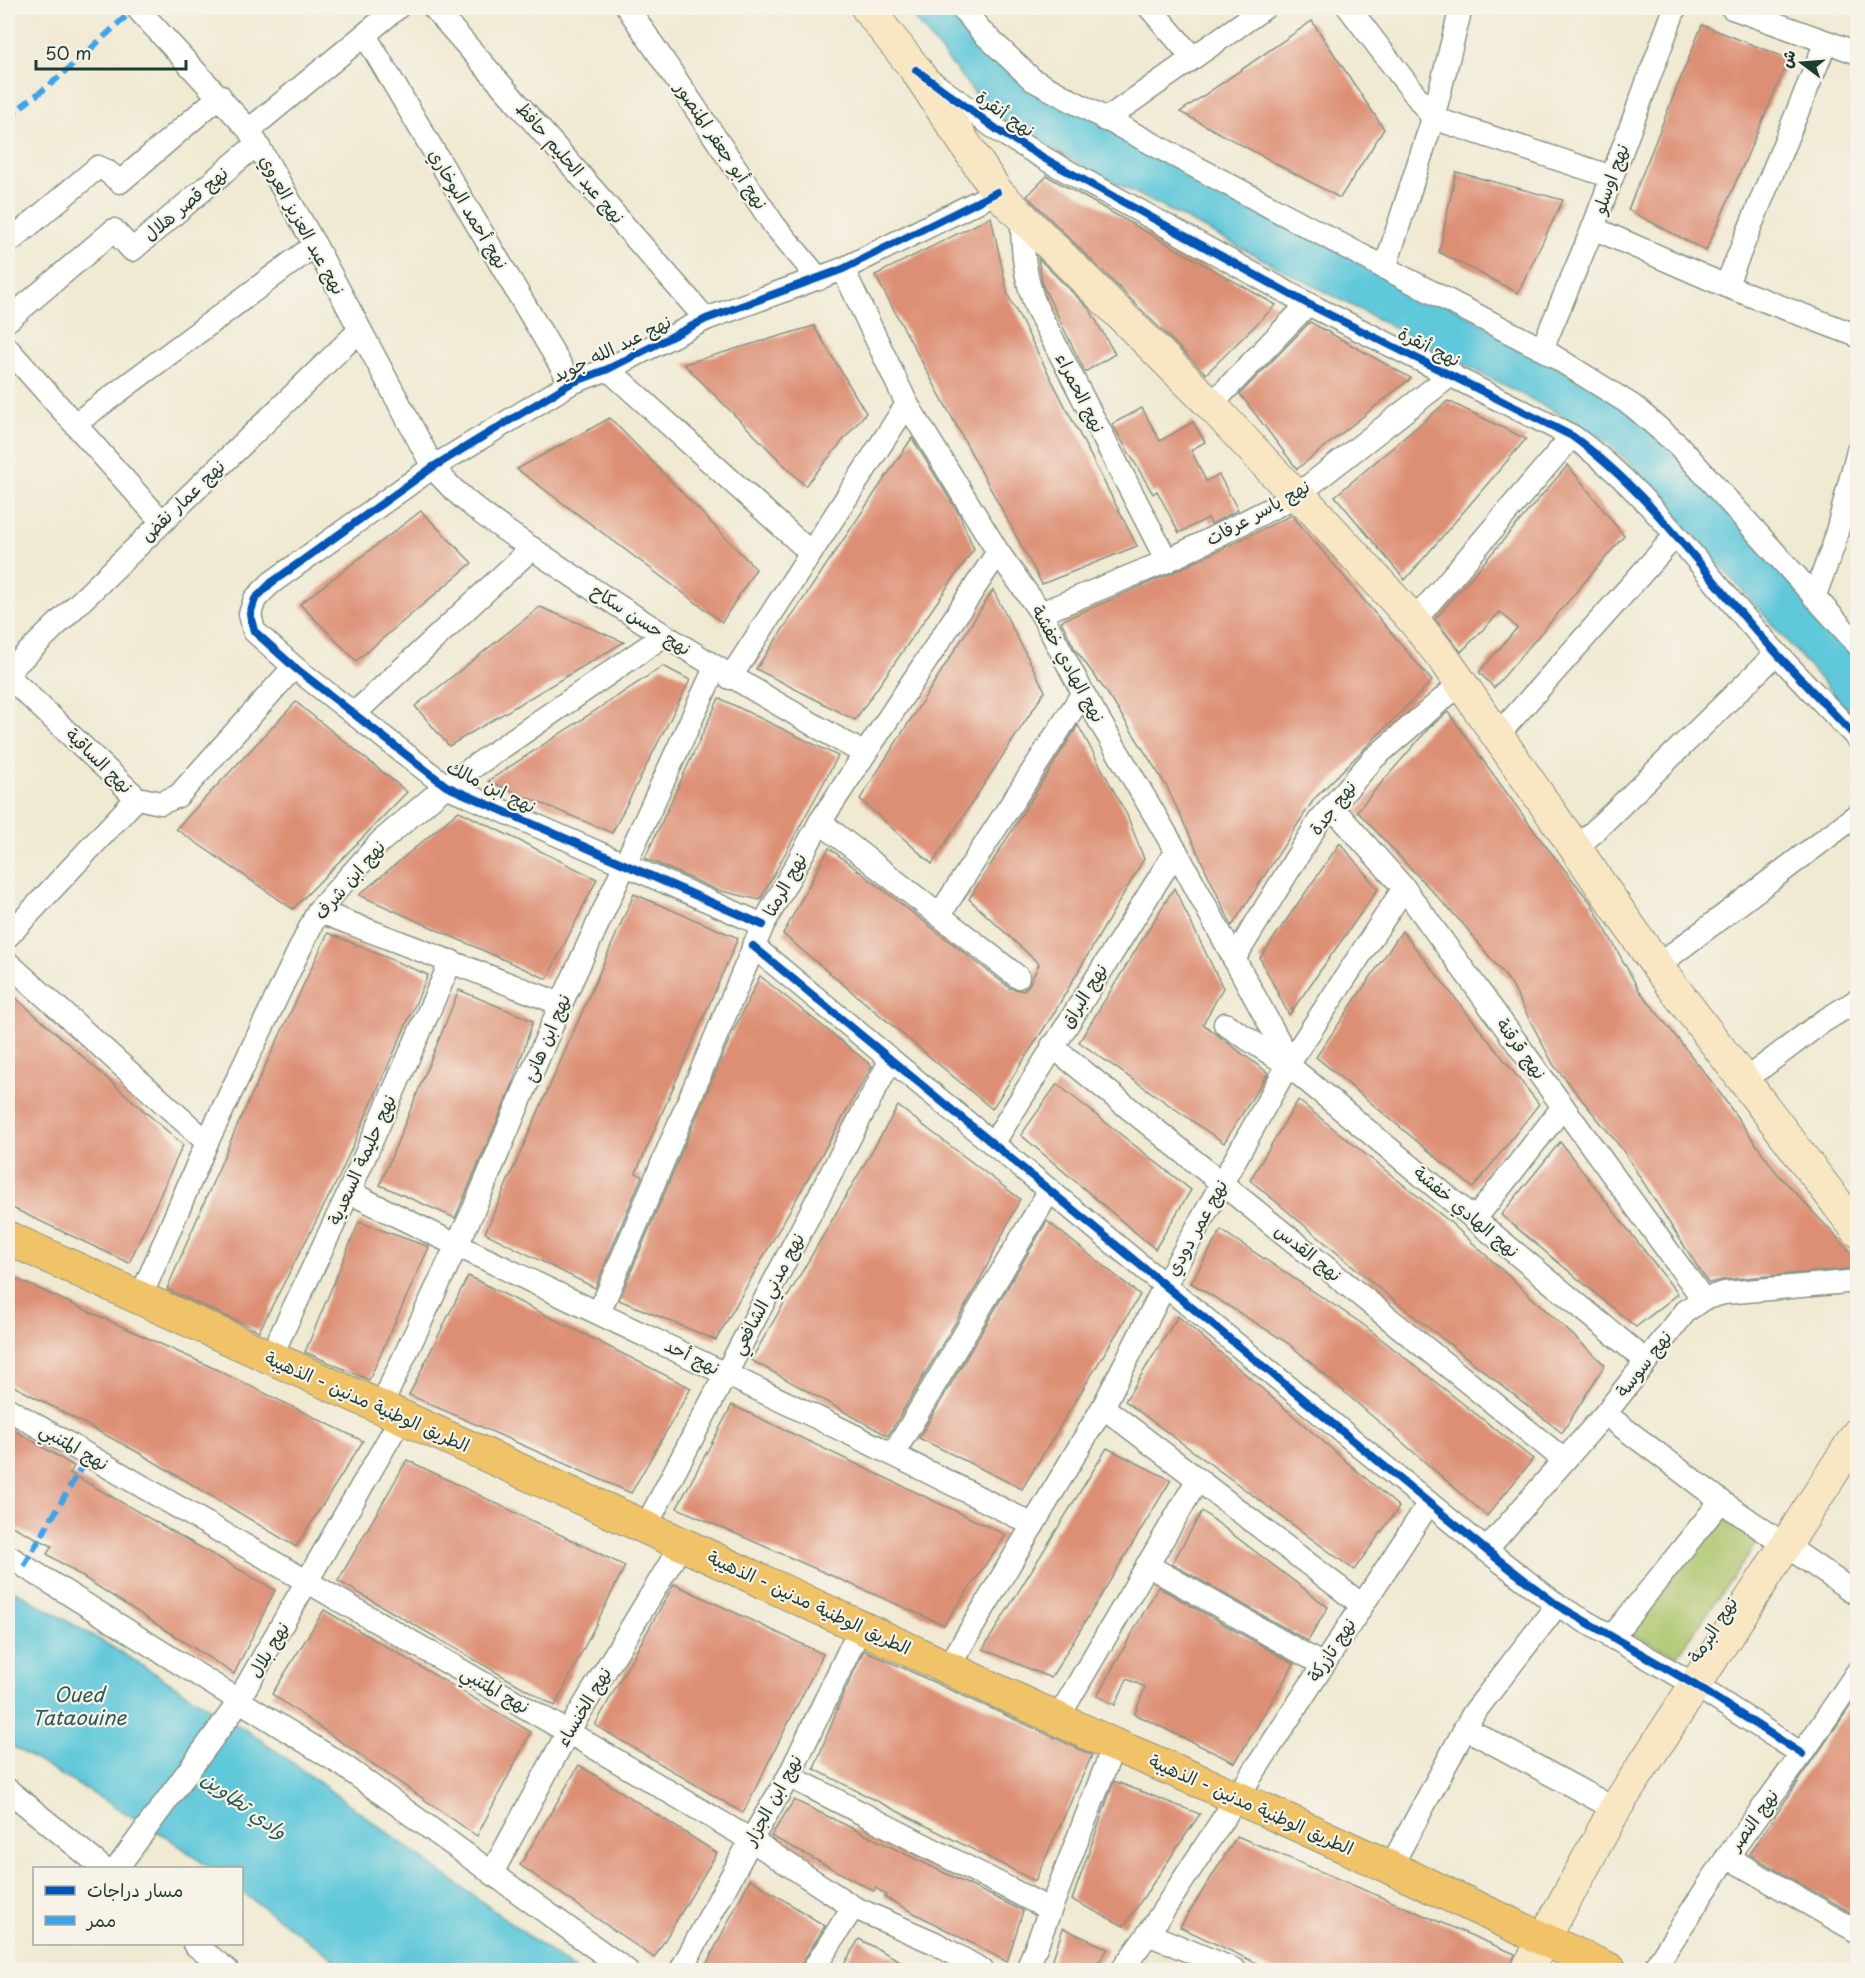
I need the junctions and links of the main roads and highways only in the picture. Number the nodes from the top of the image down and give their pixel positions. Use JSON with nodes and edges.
{"nodes":[{"id":1,"x":867,"y":8,"type":"edge"},
{"id":2,"x":1857,"y":1232,"type":"edge"},
{"id":3,"x":8,"y":1238,"type":"edge"},
{"id":4,"x":1857,"y":1433,"type":"edge"},
{"id":5,"x":1543,"y":1940,"type":"junction"},
{"id":6,"x":1527,"y":1971,"type":"edge"},
{"id":7,"x":1610,"y":1971,"type":"edge"}],
"edges":[{"from":1,"to":2,"type":"main road"},
{"from":3,"to":5,"type":"main road","name":"الطريق الوطنية مدنين - الذهيبة"},
{"from":4,"to":5,"type":"main road","name":"نهج البرمة"},
{"from":5,"to":6,"type":"main road","name":"نهج البرمة"},
{"from":5,"to":7,"type":"main road","name":"الطريق الوطنية مدنين - الذهيبة"}]}
